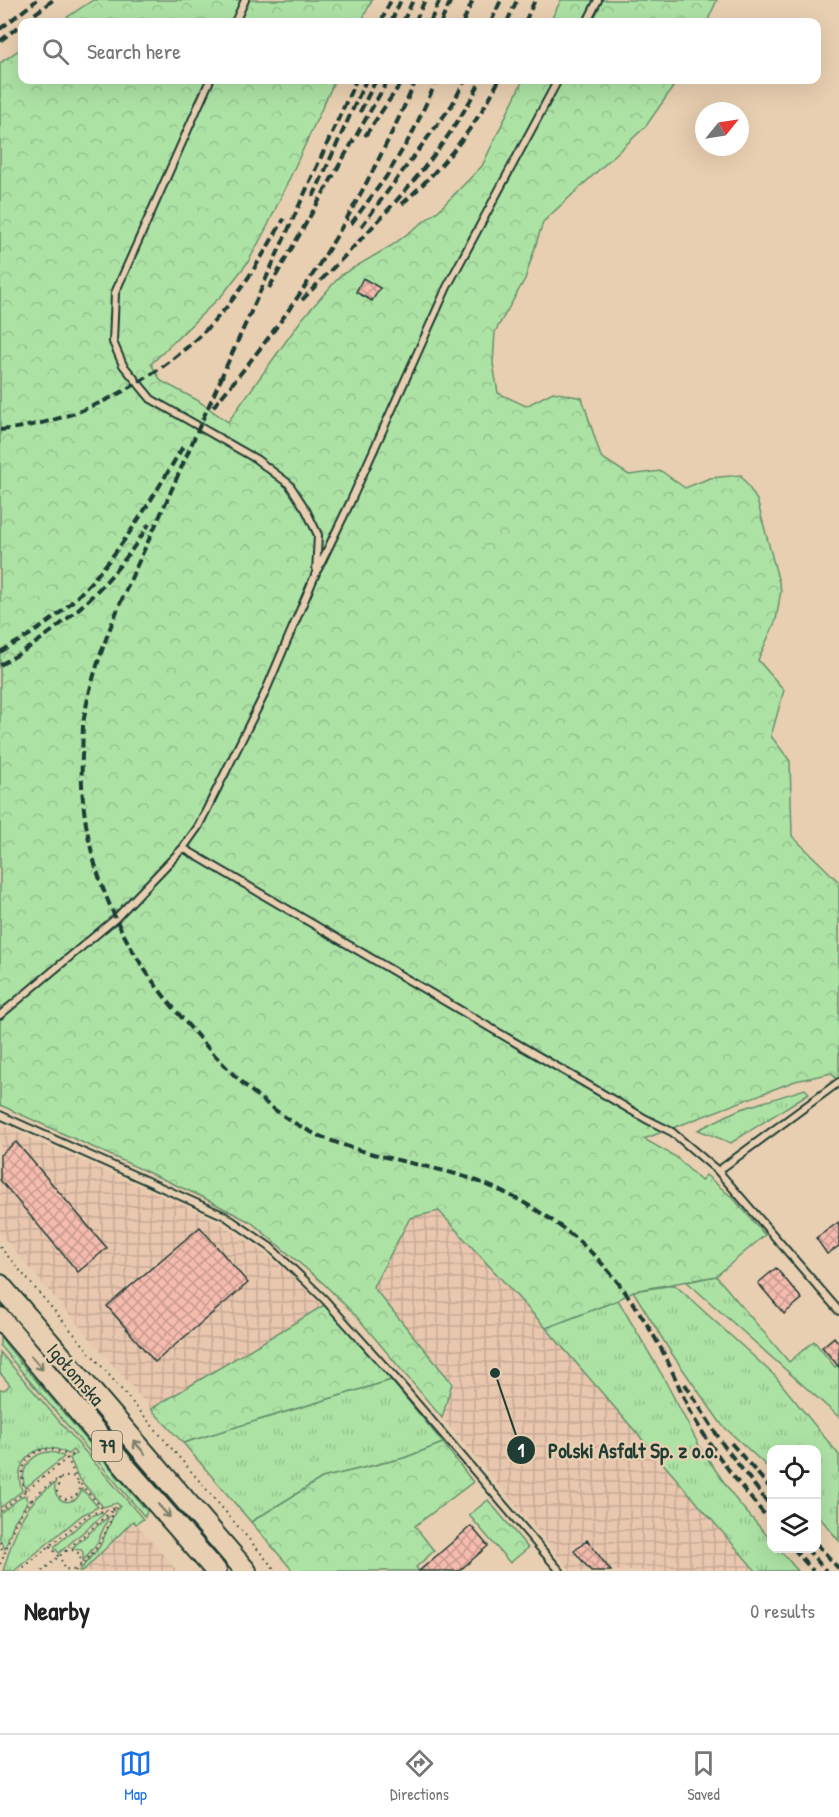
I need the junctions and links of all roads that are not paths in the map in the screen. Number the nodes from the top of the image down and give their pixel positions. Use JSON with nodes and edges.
{"nodes":[{"id":1,"x":245,"y":0,"type":"edge"},
{"id":2,"x":598,"y":0,"type":"edge"},
{"id":3,"x":237,"y":18,"type":"edge"},
{"id":4,"x":589,"y":18,"type":"edge"},
{"id":5,"x":208,"y":84,"type":"edge"},
{"id":6,"x":556,"y":84,"type":"edge"},
{"id":7,"x":316,"y":573,"type":"junction"},
{"id":8,"x":183,"y":848,"type":"junction"},
{"id":9,"x":0,"y":1015,"type":"edge"},
{"id":10,"x":839,"y":1082,"type":"edge"},
{"id":11,"x":0,"y":1115,"type":"edge"},
{"id":12,"x":718,"y":1171,"type":"junction"},
{"id":13,"x":0,"y":1286,"type":"edge"},
{"id":14,"x":839,"y":1311,"type":"edge"},
{"id":15,"x":0,"y":1318,"type":"edge"},
{"id":16,"x":216,"y":1571,"type":"edge"},
{"id":17,"x":246,"y":1571,"type":"edge"},
{"id":18,"x":560,"y":1571,"type":"edge"}],
"edges":[{"from":1,"to":3,"type":"lane"},
{"from":2,"to":4,"type":"lane"},
{"from":5,"to":7,"type":"lane"},
{"from":6,"to":7,"type":"lane"},
{"from":7,"to":8,"type":"lane"},
{"from":8,"to":9,"type":"lane"},
{"from":8,"to":12,"type":"lane"},
{"from":10,"to":12,"type":"lane"},
{"from":11,"to":18,"type":"lane"},
{"from":12,"to":14,"type":"lane"},
{"from":17,"to":13,"type":"main road","name":"Igołomska","number":"79","one_way":true},
{"from":15,"to":16,"type":"main road","name":"Igołomska","number":"79","one_way":true}]}
